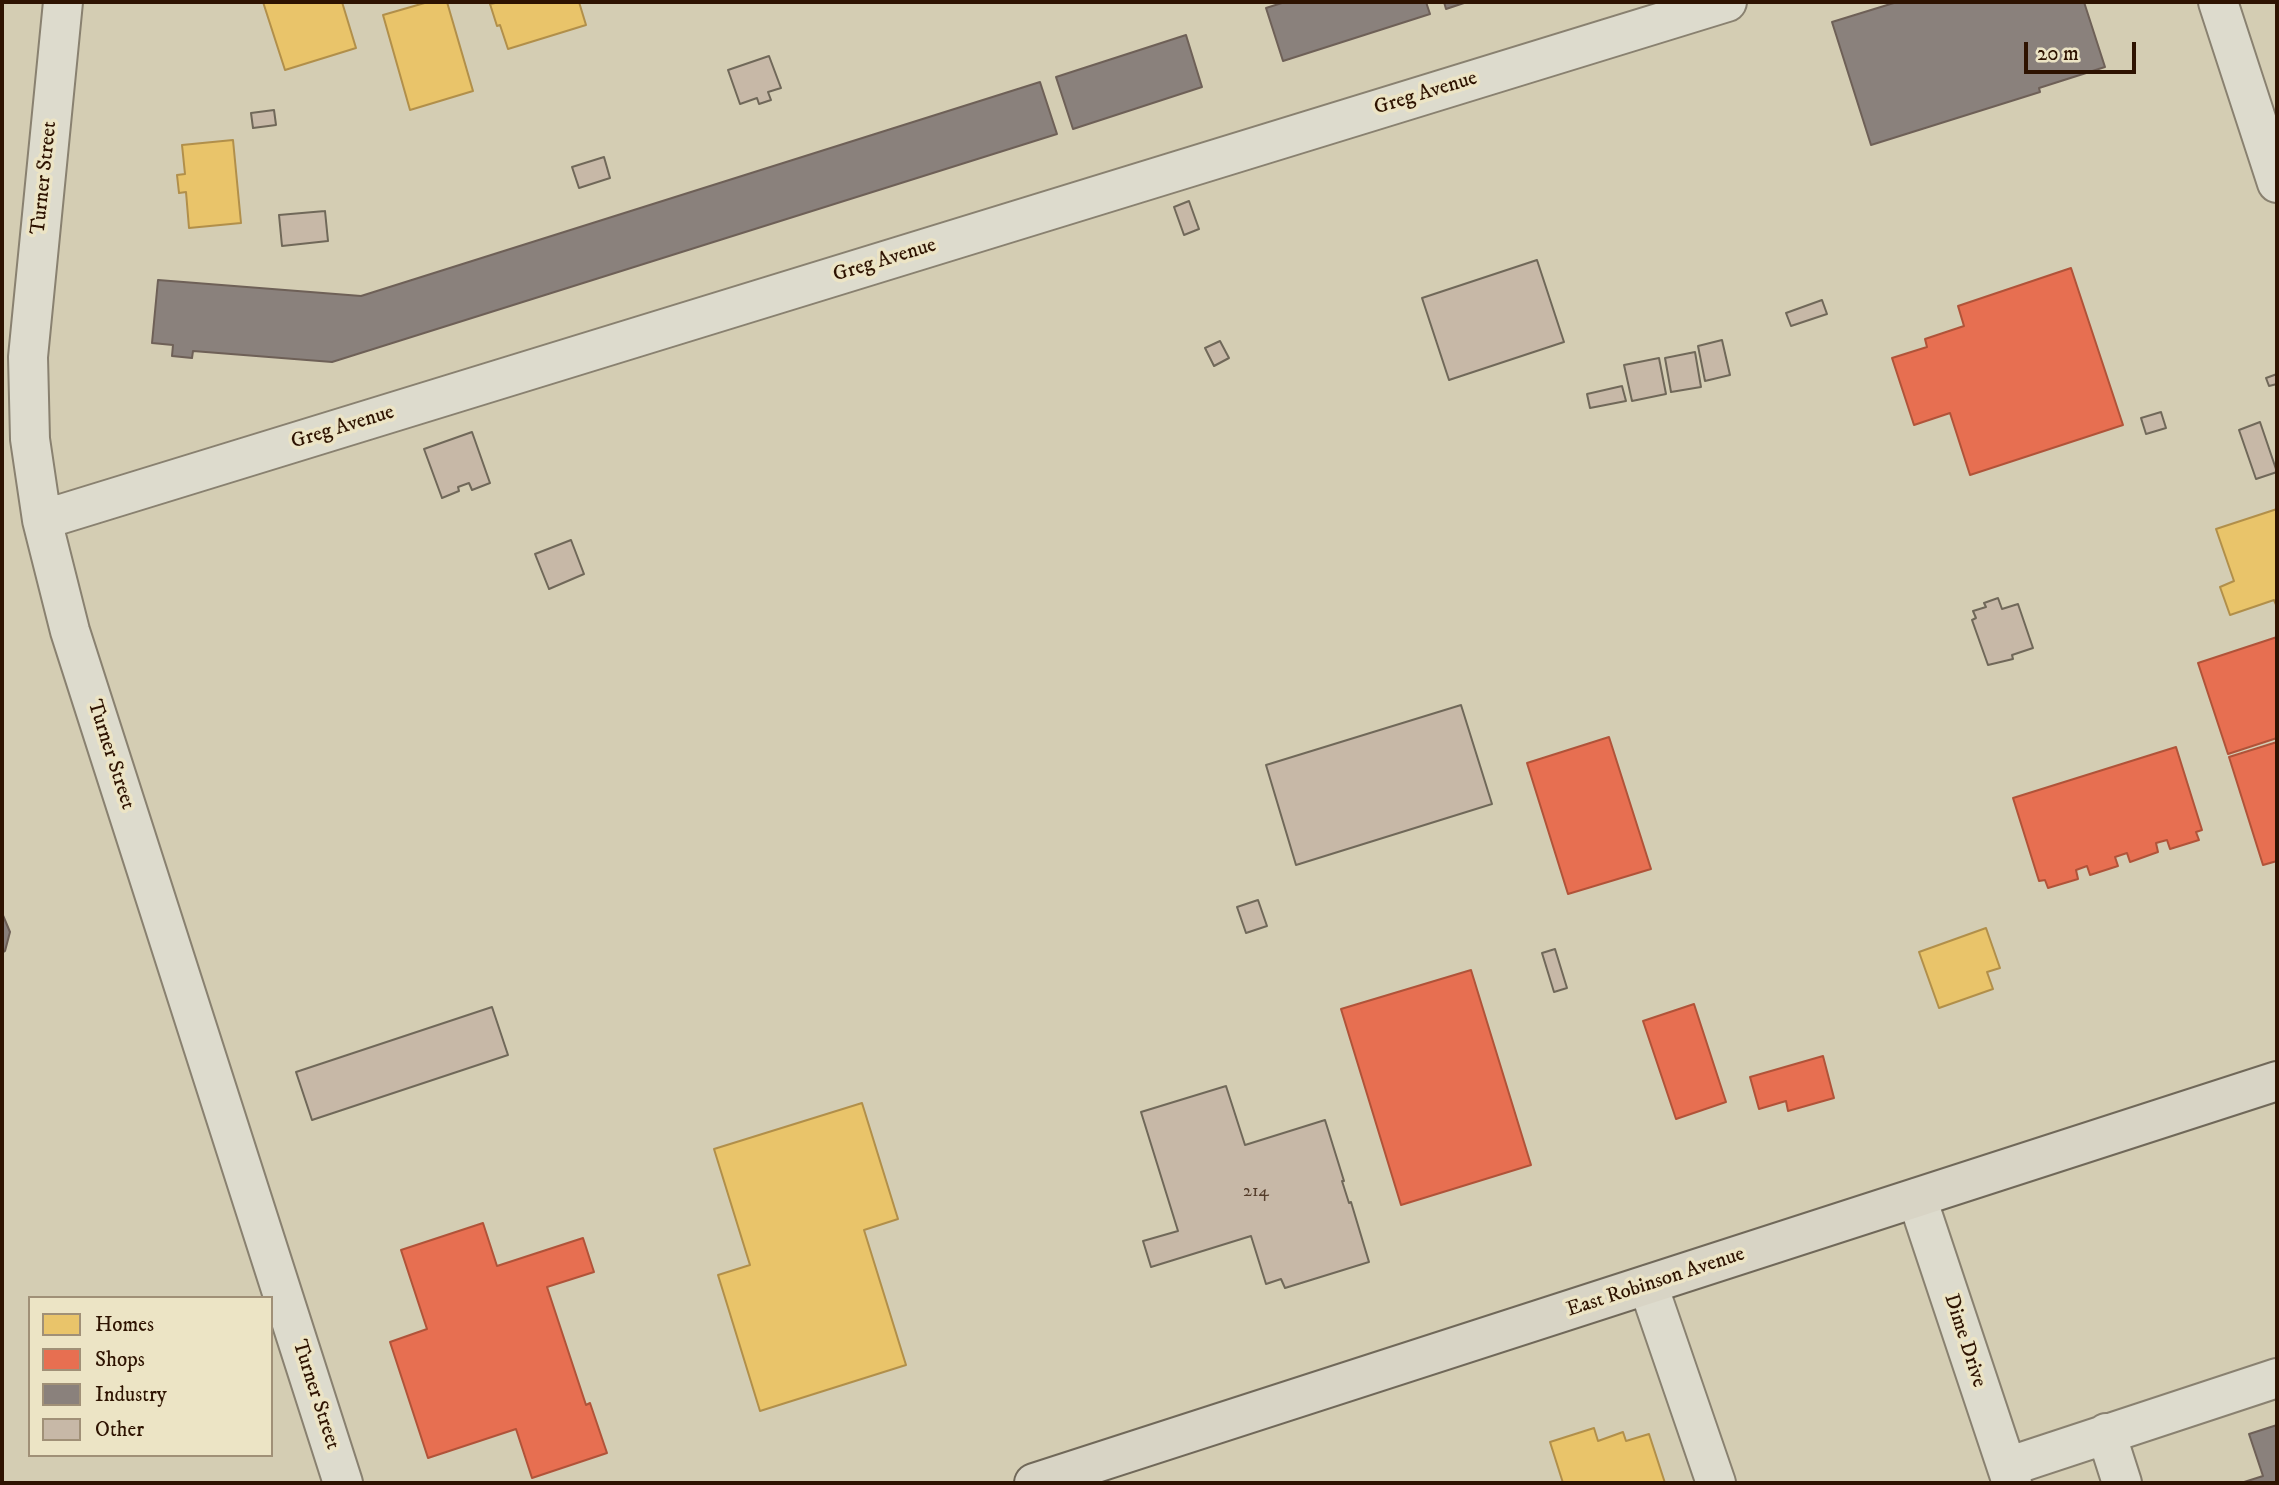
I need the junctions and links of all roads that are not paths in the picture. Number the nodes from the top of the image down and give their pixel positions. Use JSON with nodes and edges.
{"nodes":[{"id":1,"x":63,"y":2,"type":"edge"},
{"id":2,"x":1727,"y":2,"type":"edge"},
{"id":3,"x":2218,"y":2,"type":"edge"},
{"id":4,"x":2277,"y":183,"type":"edge"},
{"id":5,"x":42,"y":520,"type":"junction"},
{"id":6,"x":2277,"y":1081,"type":"edge"},
{"id":7,"x":1917,"y":1198,"type":"junction"},
{"id":8,"x":1648,"y":1285,"type":"junction"},
{"id":9,"x":2277,"y":1378,"type":"edge"},
{"id":10,"x":2106,"y":1433,"type":"junction"},
{"id":11,"x":2009,"y":1475,"type":"edge"},
{"id":12,"x":343,"y":1483,"type":"edge"},
{"id":13,"x":1034,"y":1483,"type":"edge"},
{"id":14,"x":1716,"y":1483,"type":"edge"},
{"id":15,"x":2122,"y":1483,"type":"edge"}],
"edges":[{"from":1,"to":5,"type":"street","name":"Turner Street"},
{"from":2,"to":5,"type":"street","name":"Greg Avenue"},
{"from":3,"to":4,"type":"street"},
{"from":5,"to":12,"type":"street","name":"Turner Street"},
{"from":6,"to":7,"type":"highway","name":"East Robinson Avenue"},
{"from":7,"to":8,"type":"highway","name":"East Robinson Avenue"},
{"from":7,"to":11,"type":"street","name":"Dime Drive"},
{"from":8,"to":13,"type":"highway","name":"East Robinson Avenue"},
{"from":8,"to":14,"type":"street"},
{"from":9,"to":10,"type":"street"},
{"from":10,"to":11,"type":"street"},
{"from":10,"to":15,"type":"street"}]}
